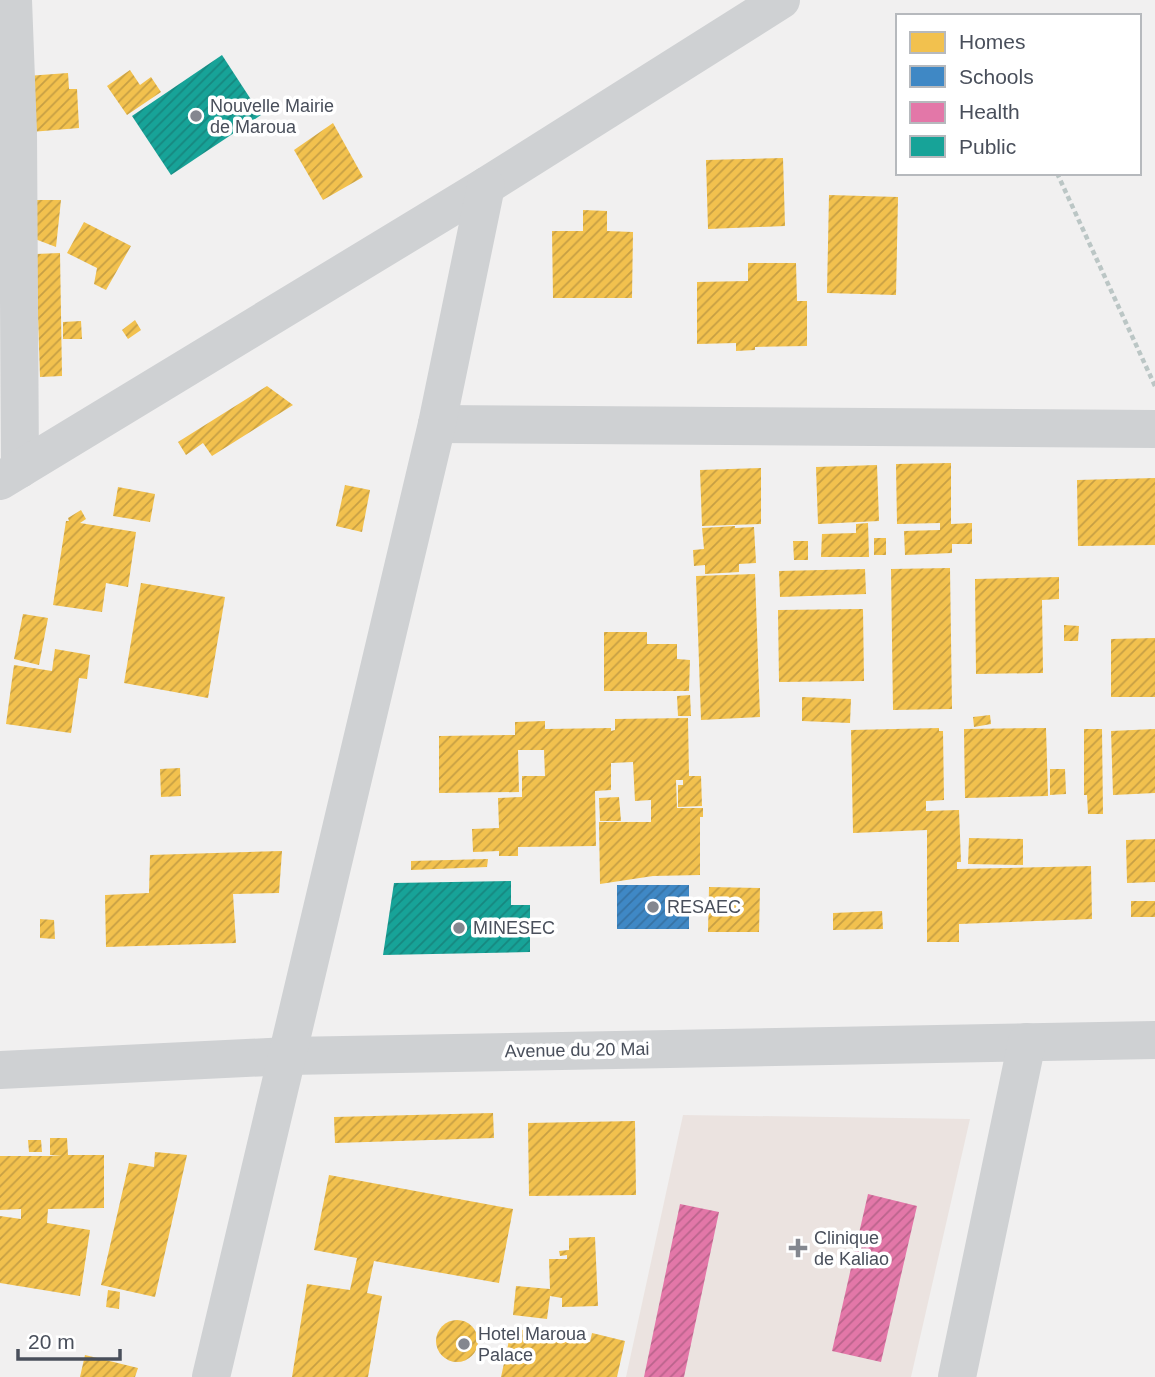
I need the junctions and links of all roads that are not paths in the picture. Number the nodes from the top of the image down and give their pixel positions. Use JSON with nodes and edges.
{"nodes":[{"id":1,"x":13,"y":0,"type":"edge"},
{"id":2,"x":781,"y":0,"type":"edge"},
{"id":3,"x":486,"y":186,"type":"junction"},
{"id":4,"x":437,"y":424,"type":"junction"},
{"id":5,"x":1155,"y":429,"type":"edge"},
{"id":6,"x":8,"y":476,"type":"edge"},
{"id":7,"x":1155,"y":1040,"type":"edge"},
{"id":8,"x":1027,"y":1042,"type":"junction"},
{"id":9,"x":288,"y":1056,"type":"junction"},
{"id":10,"x":0,"y":1070,"type":"edge"},
{"id":11,"x":211,"y":1377,"type":"edge"},
{"id":12,"x":957,"y":1377,"type":"edge"}],
"edges":[{"from":1,"to":6,"type":"street"},
{"from":2,"to":3,"type":"street"},
{"from":3,"to":4,"type":"street"},
{"from":3,"to":6,"type":"street"},
{"from":4,"to":5,"type":"street"},
{"from":4,"to":9,"type":"street"},
{"from":7,"to":8,"type":"street","name":"Avenue du 20 Mai"},
{"from":8,"to":9,"type":"street","name":"Avenue du 20 Mai"},
{"from":8,"to":12,"type":"street"},
{"from":9,"to":10,"type":"street","name":"Avenue du 20 Mai"},
{"from":9,"to":11,"type":"street"}]}
